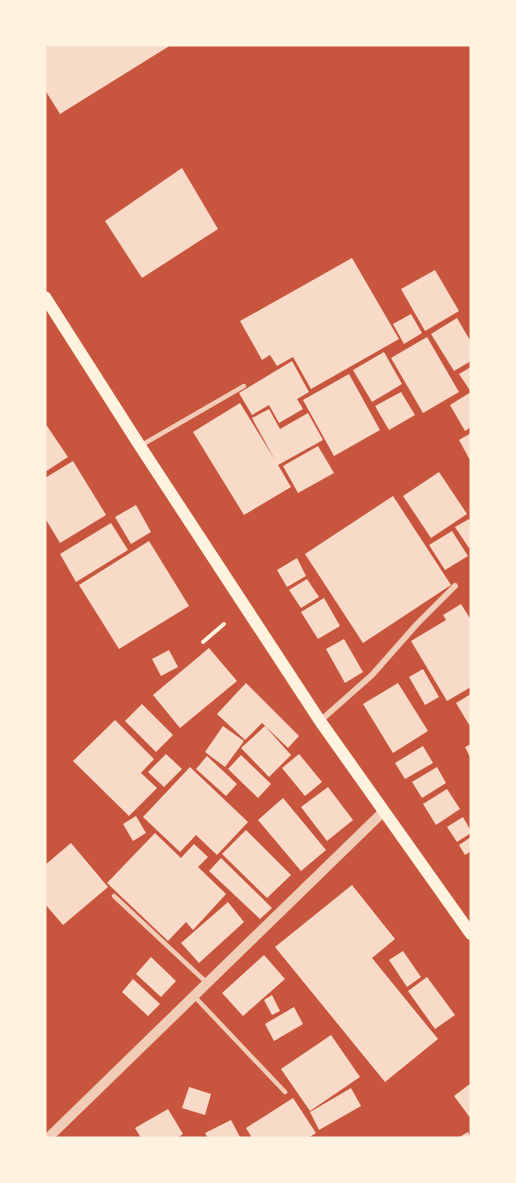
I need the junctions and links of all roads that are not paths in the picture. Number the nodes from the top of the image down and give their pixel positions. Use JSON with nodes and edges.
{"nodes":[{"id":1,"x":45,"y":297,"type":"edge"},
{"id":2,"x":244,"y":386,"type":"dead end"},
{"id":3,"x":140,"y":446,"type":"junction"},
{"id":4,"x":455,"y":586,"type":"dead end"},
{"id":5,"x":320,"y":721,"type":"junction"},
{"id":6,"x":384,"y":811,"type":"junction"},
{"id":7,"x":114,"y":896,"type":"dead end"},
{"id":8,"x":471,"y":934,"type":"edge"},
{"id":9,"x":207,"y":983,"type":"junction"},
{"id":10,"x":194,"y":996,"type":"junction"},
{"id":11,"x":285,"y":1092,"type":"dead end"},
{"id":12,"x":48,"y":1138,"type":"edge"}],
"edges":[{"from":1,"to":3,"type":"main road"},
{"from":2,"to":3,"type":"lane"},
{"from":3,"to":5,"type":"main road"},
{"from":4,"to":5,"type":"street"},
{"from":5,"to":6,"type":"main road"},
{"from":6,"to":8,"type":"main road"},
{"from":6,"to":9,"type":"street"},
{"from":7,"to":9,"type":"lane"},
{"from":9,"to":10,"type":"street"},
{"from":10,"to":11,"type":"lane"},
{"from":10,"to":12,"type":"street"}]}
